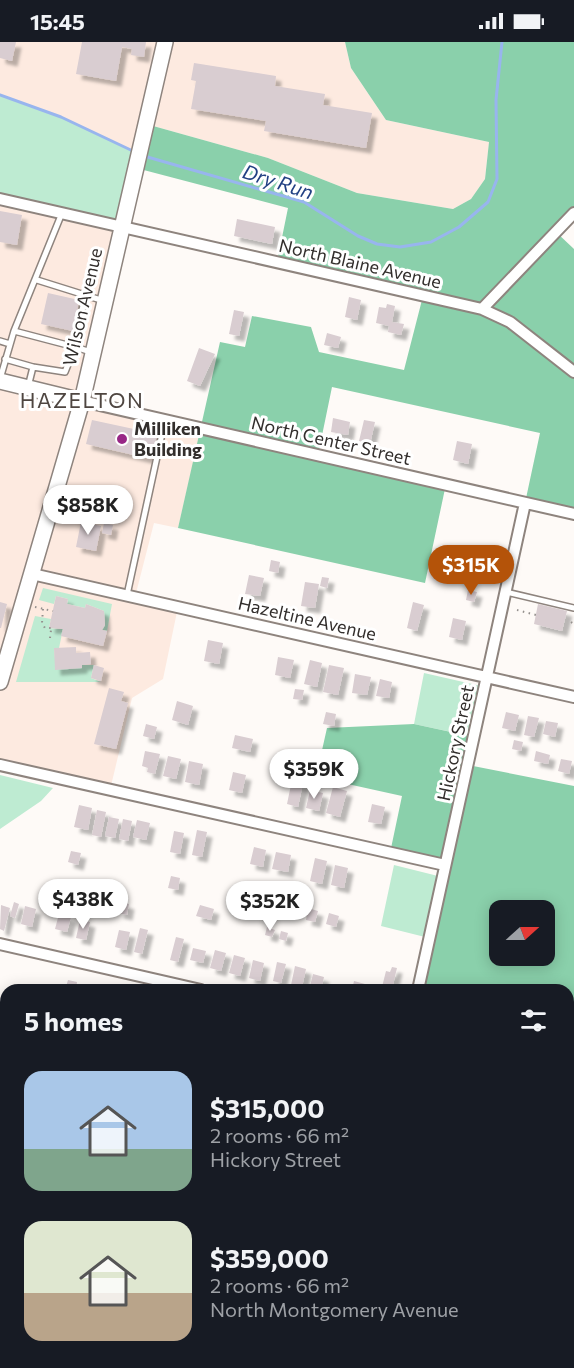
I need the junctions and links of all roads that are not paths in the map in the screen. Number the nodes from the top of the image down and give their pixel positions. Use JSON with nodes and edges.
{"nodes":[{"id":1,"x":165,"y":42,"type":"edge"},
{"id":2,"x":0,"y":199,"type":"edge"},
{"id":3,"x":62,"y":213,"type":"junction"},
{"id":4,"x":574,"y":213,"type":"edge"},
{"id":5,"x":122,"y":227,"type":"junction"},
{"id":6,"x":37,"y":280,"type":"junction"},
{"id":7,"x":85,"y":295,"type":"junction"},
{"id":8,"x":105,"y":302,"type":"junction"},
{"id":9,"x":482,"y":309,"type":"junction"},
{"id":10,"x":14,"y":331,"type":"junction"},
{"id":11,"x":33,"y":336,"type":"junction"},
{"id":12,"x":45,"y":339,"type":"junction"},
{"id":13,"x":0,"y":341,"type":"edge"},
{"id":14,"x":60,"y":343,"type":"junction"},
{"id":15,"x":10,"y":344,"type":"junction"},
{"id":16,"x":30,"y":344,"type":"dead end"},
{"id":17,"x":44,"y":347,"type":"dead end"},
{"id":18,"x":75,"y":347,"type":"junction"},
{"id":19,"x":58,"y":350,"type":"dead end"},
{"id":20,"x":93,"y":353,"type":"junction"},
{"id":21,"x":5,"y":359,"type":"junction"},
{"id":22,"x":37,"y":366,"type":"junction"},
{"id":23,"x":574,"y":372,"type":"edge"},
{"id":24,"x":0,"y":380,"type":"edge"},
{"id":25,"x":28,"y":388,"type":"junction"},
{"id":26,"x":82,"y":402,"type":"junction"},
{"id":27,"x":165,"y":420,"type":"junction"},
{"id":28,"x":525,"y":502,"type":"junction"},
{"id":29,"x":574,"y":514,"type":"edge"},
{"id":30,"x":32,"y":574,"type":"junction"},
{"id":31,"x":506,"y":592,"type":"junction"},
{"id":32,"x":127,"y":595,"type":"junction"},
{"id":33,"x":574,"y":608,"type":"edge"},
{"id":34,"x":487,"y":677,"type":"junction"},
{"id":35,"x":0,"y":682,"type":"edge"},
{"id":36,"x":574,"y":697,"type":"edge"},
{"id":37,"x":0,"y":765,"type":"edge"},
{"id":38,"x":445,"y":866,"type":"junction"},
{"id":39,"x":0,"y":944,"type":"edge"},
{"id":40,"x":175,"y":984,"type":"edge"},
{"id":41,"x":419,"y":984,"type":"edge"}],
"edges":[{"from":1,"to":5,"type":"main road","name":"Wilson Avenue"},
{"from":2,"to":3,"type":"street","name":"North Blaine Avenue"},
{"from":3,"to":5,"type":"street","name":"North Blaine Avenue"},
{"from":3,"to":6,"type":"lane"},
{"from":4,"to":9,"type":"street"},
{"from":5,"to":8,"type":"main road","name":"Wilson Avenue"},
{"from":5,"to":9,"type":"street","name":"North Blaine Avenue"},
{"from":6,"to":7,"type":"lane"},
{"from":6,"to":10,"type":"lane"},
{"from":7,"to":8,"type":"lane"},
{"from":7,"to":18,"type":"lane"},
{"from":8,"to":20,"type":"main road","name":"Wilson Avenue"},
{"from":9,"to":23,"type":"street","name":"North Blaine Avenue"},
{"from":10,"to":11,"type":"lane"},
{"from":10,"to":15,"type":"lane"},
{"from":11,"to":12,"type":"lane"},
{"from":11,"to":16,"type":"lane"},
{"from":12,"to":14,"type":"lane"},
{"from":12,"to":17,"type":"lane"},
{"from":13,"to":15,"type":"lane"},
{"from":14,"to":18,"type":"lane"},
{"from":14,"to":19,"type":"lane"},
{"from":15,"to":21,"type":"lane"},
{"from":18,"to":20,"type":"lane"},
{"from":18,"to":22,"type":"lane"},
{"from":20,"to":26,"type":"main road","name":"Wilson Avenue"},
{"from":21,"to":22,"type":"lane"},
{"from":21,"to":24,"type":"lane"},
{"from":22,"to":25,"type":"lane"},
{"from":24,"to":25,"type":"main road"},
{"from":25,"to":26,"type":"main road"},
{"from":26,"to":27,"type":"street","name":"North Center Street"},
{"from":26,"to":30,"type":"main road","name":"Wilson Avenue"},
{"from":27,"to":28,"type":"street","name":"North Center Street"},
{"from":27,"to":32,"type":"lane"},
{"from":28,"to":29,"type":"street","name":"North Center Street"},
{"from":28,"to":31,"type":"street","name":"Hickory Street"},
{"from":30,"to":32,"type":"street","name":"Hazeltine Avenue"},
{"from":30,"to":35,"type":"main road","name":"Wilson Avenue"},
{"from":31,"to":33,"type":"lane"},
{"from":31,"to":34,"type":"street","name":"Hickory Street"},
{"from":32,"to":34,"type":"street","name":"Hazeltine Avenue"},
{"from":34,"to":36,"type":"street","name":"Hazeltine Avenue"},
{"from":34,"to":38,"type":"street","name":"Hickory Street"},
{"from":37,"to":38,"type":"street"},
{"from":38,"to":41,"type":"street","name":"Hickory Street"},
{"from":39,"to":40,"type":"street"}]}
